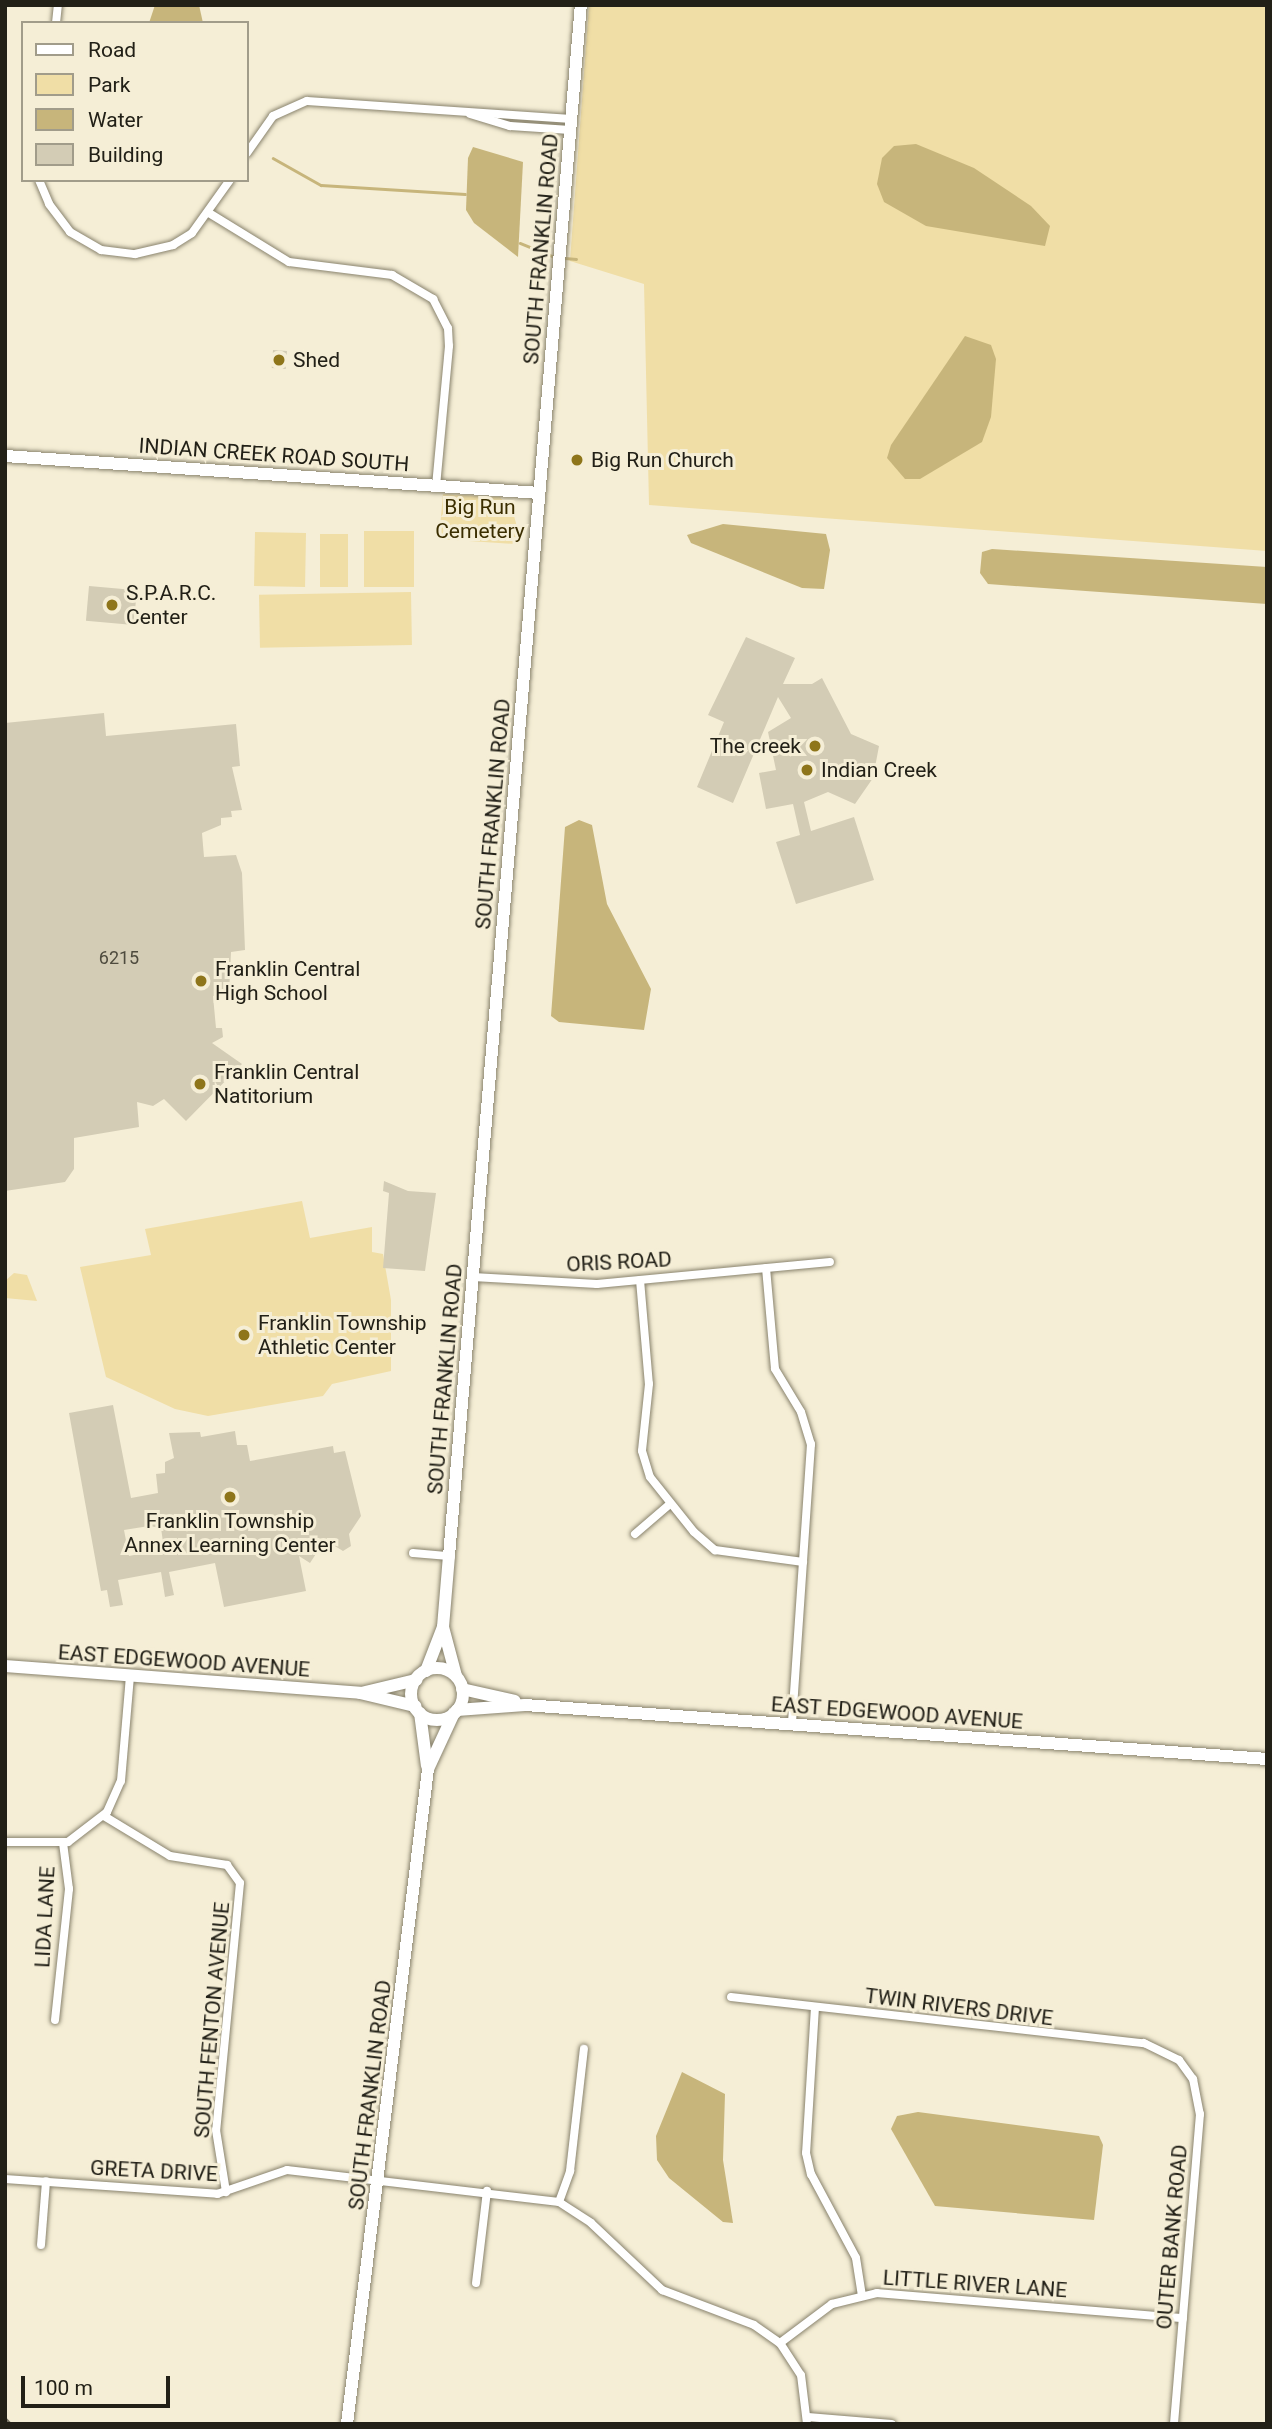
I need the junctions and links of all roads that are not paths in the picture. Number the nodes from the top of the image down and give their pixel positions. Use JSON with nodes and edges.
{"nodes":[{"id":1,"x":581,"y":5,"type":"edge"},
{"id":2,"x":571,"y":125,"type":"junction"},
{"id":3,"x":248,"y":152,"type":"edge"},
{"id":4,"x":40,"y":182,"type":"edge"},
{"id":5,"x":229,"y":182,"type":"edge"},
{"id":6,"x":209,"y":213,"type":"junction"},
{"id":7,"x":5,"y":456,"type":"edge"},
{"id":8,"x":436,"y":485,"type":"junction"},
{"id":9,"x":540,"y":493,"type":"junction"},
{"id":10,"x":830,"y":1262,"type":"dead end"},
{"id":11,"x":766,"y":1268,"type":"junction"},
{"id":12,"x":473,"y":1277,"type":"junction"},
{"id":13,"x":640,"y":1280,"type":"junction"},
{"id":14,"x":670,"y":1504,"type":"junction"},
{"id":15,"x":635,"y":1534,"type":"dead end"},
{"id":16,"x":413,"y":1553,"type":"dead end"},
{"id":17,"x":449,"y":1556,"type":"junction"},
{"id":18,"x":803,"y":1562,"type":"junction"},
{"id":19,"x":443,"y":1627,"type":"junction"},
{"id":20,"x":5,"y":1666,"type":"edge"},
{"id":21,"x":421,"y":1675,"type":"junction"},
{"id":22,"x":130,"y":1676,"type":"junction"},
{"id":23,"x":459,"y":1683,"type":"junction"},
{"id":24,"x":360,"y":1693,"type":"junction"},
{"id":25,"x":525,"y":1705,"type":"junction"},
{"id":26,"x":417,"y":1710,"type":"junction"},
{"id":27,"x":456,"y":1712,"type":"junction"},
{"id":28,"x":792,"y":1724,"type":"junction"},
{"id":29,"x":1267,"y":1759,"type":"edge"},
{"id":30,"x":428,"y":1769,"type":"junction"},
{"id":31,"x":104,"y":1815,"type":"junction"},
{"id":32,"x":5,"y":1842,"type":"edge"},
{"id":33,"x":63,"y":1843,"type":"junction"},
{"id":34,"x":731,"y":1997,"type":"dead end"},
{"id":35,"x":815,"y":2007,"type":"junction"},
{"id":36,"x":55,"y":2020,"type":"dead end"},
{"id":37,"x":584,"y":2049,"type":"dead end"},
{"id":38,"x":1179,"y":2060,"type":"joint"},
{"id":39,"x":5,"y":2179,"type":"edge"},
{"id":40,"x":380,"y":2179,"type":"junction"},
{"id":41,"x":46,"y":2182,"type":"junction"},
{"id":42,"x":487,"y":2191,"type":"junction"},
{"id":43,"x":226,"y":2193,"type":"junction"},
{"id":44,"x":559,"y":2202,"type":"junction"},
{"id":45,"x":41,"y":2245,"type":"dead end"},
{"id":46,"x":476,"y":2283,"type":"dead end"},
{"id":47,"x":862,"y":2295,"type":"junction"},
{"id":48,"x":1182,"y":2318,"type":"junction"},
{"id":49,"x":780,"y":2343,"type":"junction"},
{"id":50,"x":807,"y":2420,"type":"edge"},
{"id":51,"x":347,"y":2424,"type":"edge"},
{"id":52,"x":892,"y":2424,"type":"edge"},
{"id":53,"x":1174,"y":2424,"type":"edge"}],
"edges":[{"from":1,"to":2,"type":"main road","name":"SOUTH FRANKLIN ROAD"},
{"from":2,"to":3,"type":"street"},
{"from":2,"to":9,"type":"main road","name":"SOUTH FRANKLIN ROAD"},
{"from":4,"to":6,"type":"street"},
{"from":5,"to":6,"type":"street"},
{"from":6,"to":8,"type":"street"},
{"from":7,"to":8,"type":"main road","name":"INDIAN CREEK ROAD SOUTH"},
{"from":8,"to":9,"type":"main road","name":"INDIAN CREEK ROAD SOUTH"},
{"from":9,"to":12,"type":"main road","name":"SOUTH FRANKLIN ROAD"},
{"from":10,"to":11,"type":"street","name":"ORIS ROAD"},
{"from":11,"to":13,"type":"street","name":"ORIS ROAD"},
{"from":11,"to":18,"type":"street"},
{"from":12,"to":13,"type":"street","name":"ORIS ROAD"},
{"from":12,"to":17,"type":"main road","name":"SOUTH FRANKLIN ROAD"},
{"from":13,"to":14,"type":"street"},
{"from":14,"to":15,"type":"street"},
{"from":14,"to":18,"type":"street"},
{"from":16,"to":17,"type":"street"},
{"from":17,"to":19,"type":"main road","name":"SOUTH FRANKLIN ROAD"},
{"from":18,"to":28,"type":"street"},
{"from":19,"to":21,"type":"main road","name":"SOUTH FRANKLIN ROAD"},
{"from":19,"to":23,"type":"main road","name":"SOUTH FRANKLIN ROAD"},
{"from":20,"to":22,"type":"main road","name":"EAST EDGEWOOD AVENUE"},
{"from":21,"to":23,"type":"main road"},
{"from":21,"to":24,"type":"main road"},
{"from":21,"to":26,"type":"main road"},
{"from":22,"to":24,"type":"main road","name":"EAST EDGEWOOD AVENUE"},
{"from":22,"to":31,"type":"street","name":"LIDA LANE"},
{"from":23,"to":25,"type":"main road"},
{"from":23,"to":27,"type":"main road"},
{"from":24,"to":26,"type":"main road"},
{"from":25,"to":27,"type":"main road"},
{"from":25,"to":28,"type":"main road","name":"EAST EDGEWOOD AVENUE"},
{"from":26,"to":27,"type":"main road"},
{"from":26,"to":30,"type":"main road","name":"SOUTH FRANKLIN ROAD"},
{"from":27,"to":30,"type":"main road","name":"SOUTH FRANKLIN ROAD"},
{"from":28,"to":29,"type":"main road","name":"EAST EDGEWOOD AVENUE"},
{"from":30,"to":40,"type":"main road","name":"SOUTH FRANKLIN ROAD"},
{"from":31,"to":33,"type":"street","name":"LIDA LANE"},
{"from":31,"to":43,"type":"street","name":"SOUTH FENTON AVENUE"},
{"from":32,"to":33,"type":"street"},
{"from":33,"to":36,"type":"street","name":"LIDA LANE"},
{"from":34,"to":35,"type":"street","name":"TWIN RIVERS DRIVE"},
{"from":35,"to":38,"type":"street","name":"TWIN RIVERS DRIVE"},
{"from":35,"to":47,"type":"street"},
{"from":37,"to":44,"type":"street"},
{"from":38,"to":48,"type":"street","name":"OUTER BANK ROAD"},
{"from":39,"to":41,"type":"street","name":"GRETA DRIVE"},
{"from":40,"to":42,"type":"street","name":"GRETA DRIVE"},
{"from":40,"to":43,"type":"street","name":"GRETA DRIVE"},
{"from":40,"to":51,"type":"main road","name":"SOUTH FRANKLIN ROAD"},
{"from":41,"to":43,"type":"street","name":"GRETA DRIVE"},
{"from":41,"to":45,"type":"street"},
{"from":42,"to":44,"type":"street","name":"GRETA DRIVE"},
{"from":42,"to":46,"type":"street"},
{"from":44,"to":49,"type":"street"},
{"from":47,"to":48,"type":"street","name":"LITTLE RIVER LANE"},
{"from":47,"to":49,"type":"street","name":"LITTLE RIVER LANE"},
{"from":48,"to":53,"type":"street","name":"OUTER BANK ROAD"},
{"from":49,"to":50,"type":"street"},
{"from":50,"to":52,"type":"street"}]}
